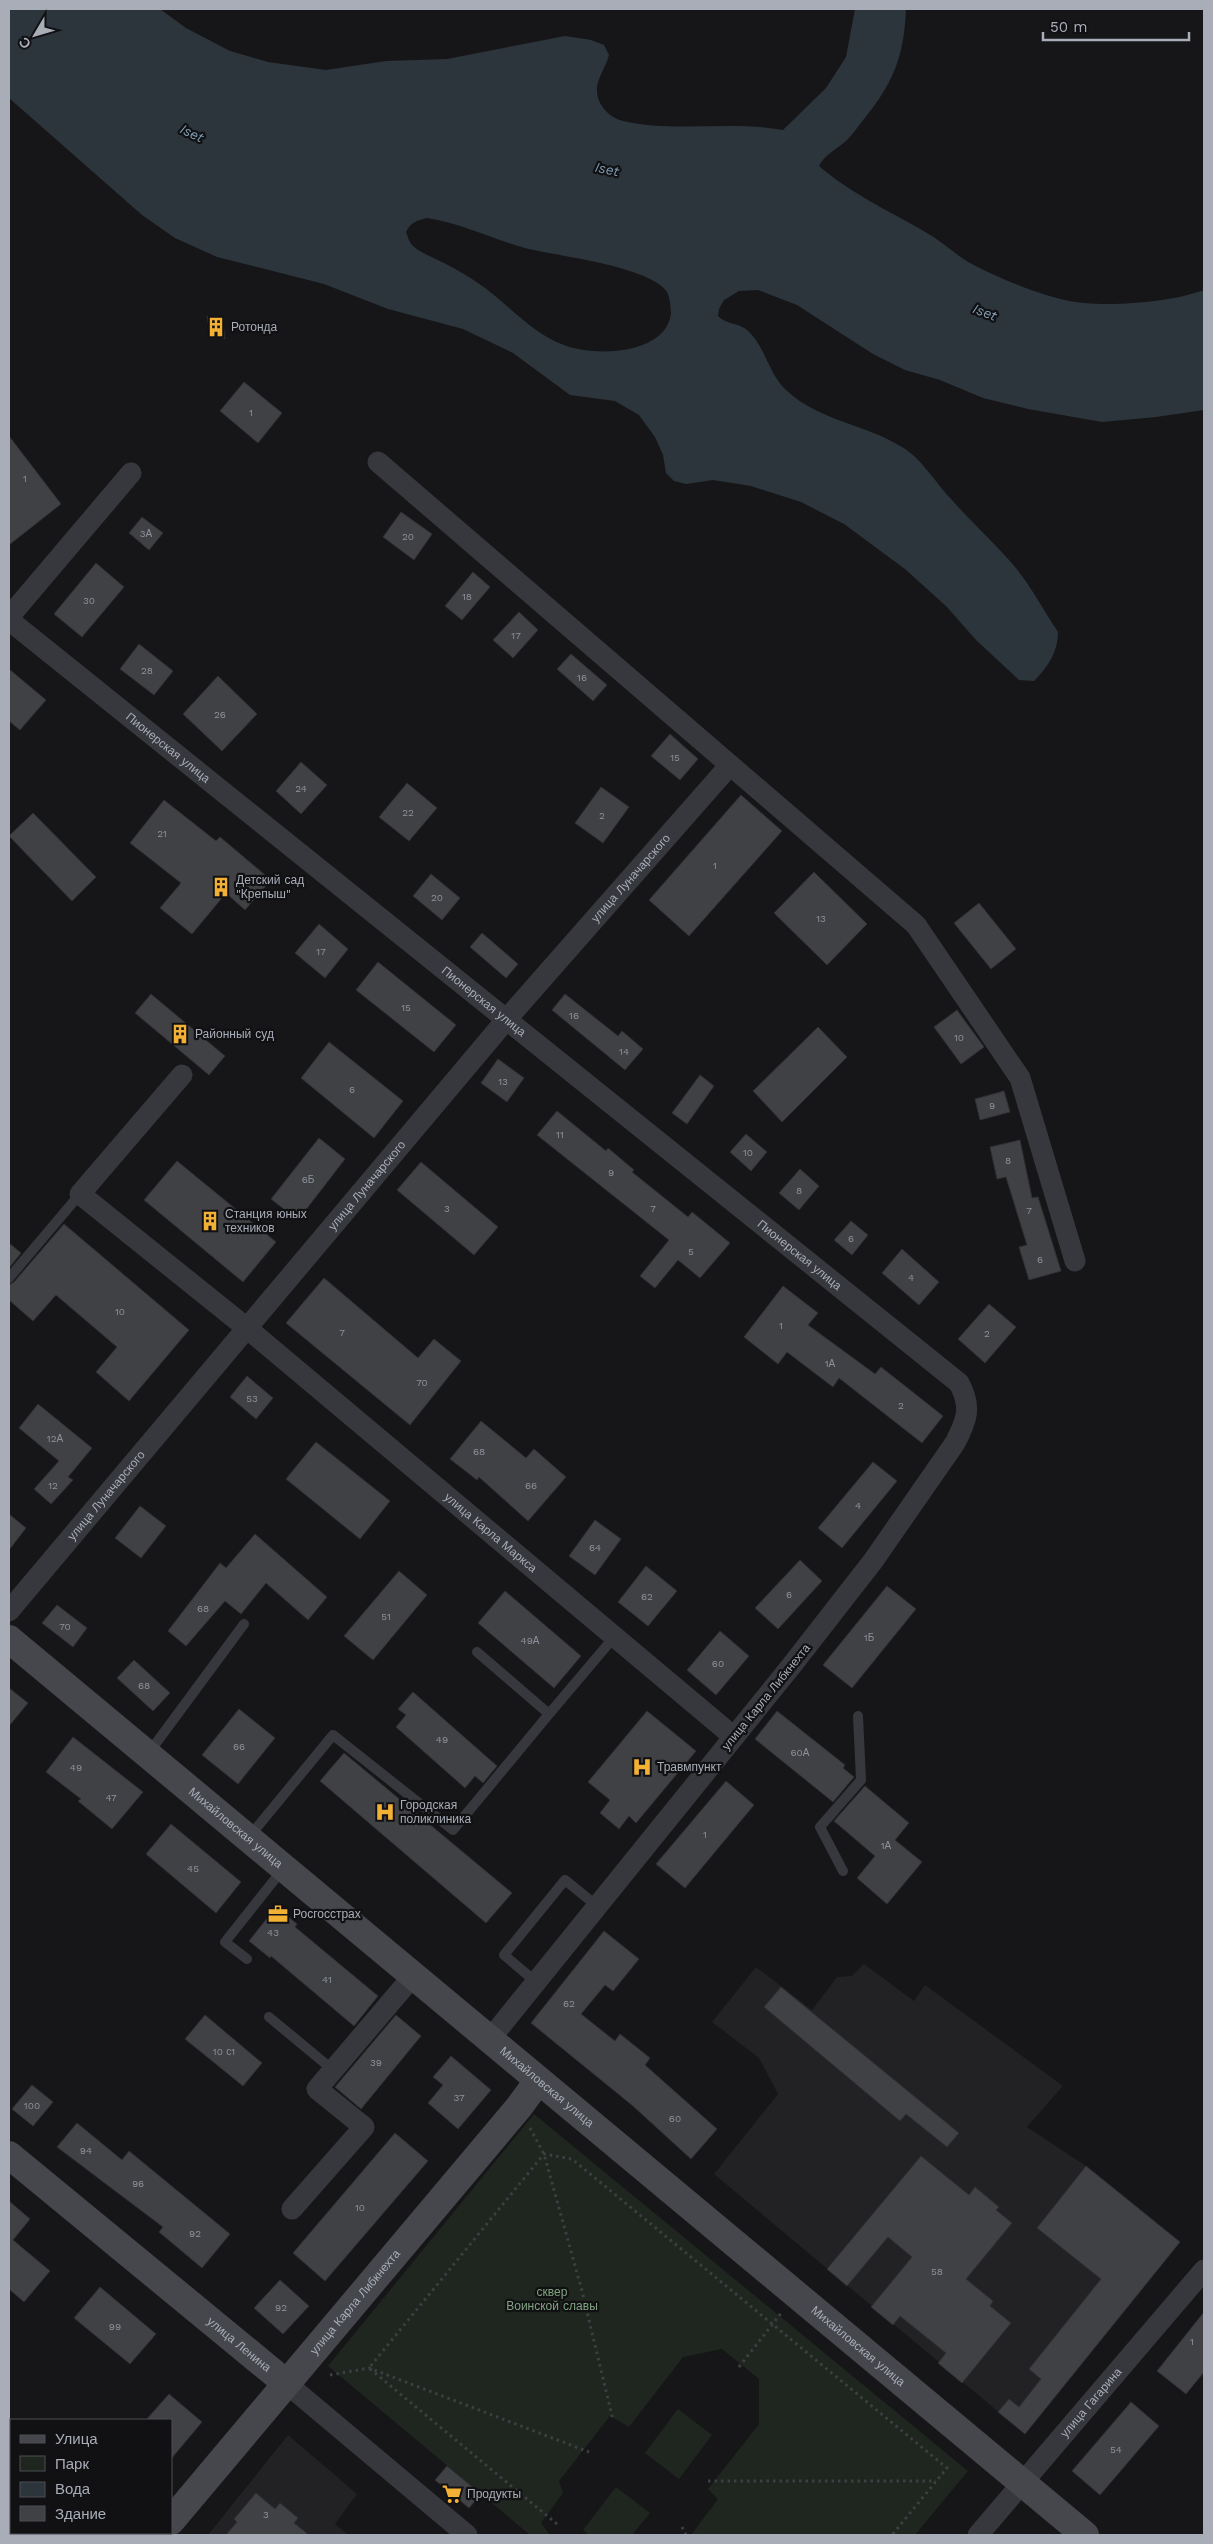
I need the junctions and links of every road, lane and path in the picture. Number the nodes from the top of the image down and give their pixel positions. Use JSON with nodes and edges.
{"nodes":[{"id":1,"x":378,"y":462,"type":"dead end"},
{"id":2,"x":131,"y":473,"type":"dead end"},
{"id":3,"x":9,"y":619,"type":"edge"},
{"id":4,"x":730,"y":764,"type":"junction"},
{"id":5,"x":506,"y":1020,"type":"junction"},
{"id":6,"x":182,"y":1075,"type":"dead end"},
{"id":7,"x":80,"y":1194,"type":"junction"},
{"id":8,"x":1075,"y":1261,"type":"dead end"},
{"id":9,"x":9,"y":1278,"type":"edge"},
{"id":10,"x":248,"y":1328,"type":"junction"},
{"id":11,"x":959,"y":1383,"type":"joint"},
{"id":12,"x":9,"y":1611,"type":"edge"},
{"id":13,"x":244,"y":1624,"type":"dead end"},
{"id":14,"x":615,"y":1636,"type":"junction"},
{"id":15,"x":9,"y":1639,"type":"edge"},
{"id":16,"x":477,"y":1652,"type":"dead end"},
{"id":17,"x":549,"y":1714,"type":"junction"},
{"id":18,"x":858,"y":1716,"type":"dead end"},
{"id":19,"x":734,"y":1737,"type":"junction"},
{"id":20,"x":147,"y":1754,"type":"junction"},
{"id":21,"x":248,"y":1838,"type":"junction"},
{"id":22,"x":284,"y":1868,"type":"junction"},
{"id":23,"x":843,"y":1871,"type":"dead end"},
{"id":24,"x":597,"y":1906,"type":"junction"},
{"id":25,"x":247,"y":1959,"type":"dead end"},
{"id":26,"x":413,"y":1976,"type":"junction"},
{"id":27,"x":536,"y":1982,"type":"junction"},
{"id":28,"x":269,"y":2017,"type":"dead end"},
{"id":29,"x":490,"y":2040,"type":"junction"},
{"id":30,"x":332,"y":2070,"type":"junction"},
{"id":31,"x":538,"y":2081,"type":"junction"},
{"id":32,"x":519,"y":2108,"type":"junction"},
{"id":33,"x":544,"y":2154,"type":"junction"},
{"id":34,"x":9,"y":2156,"type":"edge"},
{"id":35,"x":292,"y":2209,"type":"dead end"},
{"id":36,"x":1204,"y":2270,"type":"edge"},
{"id":37,"x":796,"y":2294,"type":"junction"},
{"id":38,"x":773,"y":2325,"type":"junction"},
{"id":39,"x":738,"y":2367,"type":"dead end"},
{"id":40,"x":369,"y":2368,"type":"junction"},
{"id":41,"x":330,"y":2375,"type":"dead end"},
{"id":42,"x":286,"y":2383,"type":"junction"},
{"id":43,"x":613,"y":2420,"type":"dead end"},
{"id":44,"x":589,"y":2452,"type":"dead end"},
{"id":45,"x":936,"y":2481,"type":"junction"},
{"id":46,"x":708,"y":2482,"type":"dead end"},
{"id":47,"x":1023,"y":2483,"type":"junction"},
{"id":48,"x":172,"y":2520,"type":"edge"},
{"id":49,"x":557,"y":2524,"type":"dead end"},
{"id":50,"x":682,"y":2527,"type":"dead end"},
{"id":51,"x":467,"y":2535,"type":"edge"},
{"id":52,"x":686,"y":2535,"type":"edge"},
{"id":53,"x":892,"y":2535,"type":"edge"},
{"id":54,"x":978,"y":2535,"type":"edge"},
{"id":55,"x":1085,"y":2535,"type":"edge"}],
"edges":[{"from":1,"to":4,"type":"street"},
{"from":2,"to":3,"type":"street"},
{"from":3,"to":5,"type":"street","name":"Пионерская улица"},
{"from":4,"to":5,"type":"street","name":"улица Луначарского"},
{"from":4,"to":8,"type":"street"},
{"from":5,"to":10,"type":"street","name":"улица Луначарского"},
{"from":5,"to":11,"type":"street","name":"Пионерская улица"},
{"from":6,"to":7,"type":"street"},
{"from":7,"to":9,"type":"lane"},
{"from":7,"to":10,"type":"street","name":"улица Карла Маркса"},
{"from":10,"to":12,"type":"street","name":"улица Луначарского"},
{"from":10,"to":14,"type":"street","name":"улица Карла Маркса"},
{"from":11,"to":19,"type":"street","name":"улица Карла Либкнехта"},
{"from":13,"to":20,"type":"lane"},
{"from":14,"to":17,"type":"lane"},
{"from":14,"to":19,"type":"street","name":"улица Карла Маркса"},
{"from":15,"to":20,"type":"main road","name":"Михайловская улица"},
{"from":16,"to":17,"type":"lane"},
{"from":17,"to":21,"type":"lane"},
{"from":18,"to":23,"type":"lane"},
{"from":19,"to":24,"type":"street","name":"улица Карла Либкнехта"},
{"from":20,"to":21,"type":"main road","name":"Михайловская улица"},
{"from":21,"to":22,"type":"main road","name":"Михайловская улица"},
{"from":22,"to":25,"type":"lane"},
{"from":22,"to":26,"type":"main road","name":"Михайловская улица"},
{"from":24,"to":27,"type":"street","name":"улица Карла Либкнехта"},
{"from":24,"to":27,"type":"lane"},
{"from":26,"to":29,"type":"main road","name":"Михайловская улица"},
{"from":26,"to":30,"type":"street"},
{"from":27,"to":29,"type":"street","name":"улица Карла Либкнехта"},
{"from":28,"to":30,"type":"lane"},
{"from":29,"to":31,"type":"main road","name":"Михайловская улица"},
{"from":30,"to":35,"type":"street"},
{"from":31,"to":32,"type":"main road","name":"улица Карла Либкнехта"},
{"from":31,"to":37,"type":"main road","name":"Михайловская улица"},
{"from":32,"to":33,"type":"path"},
{"from":32,"to":42,"type":"main road","name":"улица Карла Либкнехта"},
{"from":33,"to":38,"type":"path"},
{"from":33,"to":40,"type":"path"},
{"from":33,"to":43,"type":"path"},
{"from":34,"to":42,"type":"main road","name":"улица Ленина"},
{"from":36,"to":47,"type":"street","name":"улица Гагарина"},
{"from":37,"to":38,"type":"path"},
{"from":37,"to":47,"type":"main road","name":"Михайловская улица"},
{"from":38,"to":39,"type":"path"},
{"from":38,"to":45,"type":"path"},
{"from":40,"to":41,"type":"path"},
{"from":40,"to":44,"type":"path"},
{"from":40,"to":49,"type":"path"},
{"from":42,"to":48,"type":"main road","name":"улица Карла Либкнехта"},
{"from":42,"to":51,"type":"street","name":"улица Ленина"},
{"from":45,"to":46,"type":"path"},
{"from":45,"to":53,"type":"path"},
{"from":47,"to":54,"type":"street","name":"улица Гагарина"},
{"from":47,"to":55,"type":"main road","name":"Михайловская улица"},
{"from":50,"to":52,"type":"path"}]}
